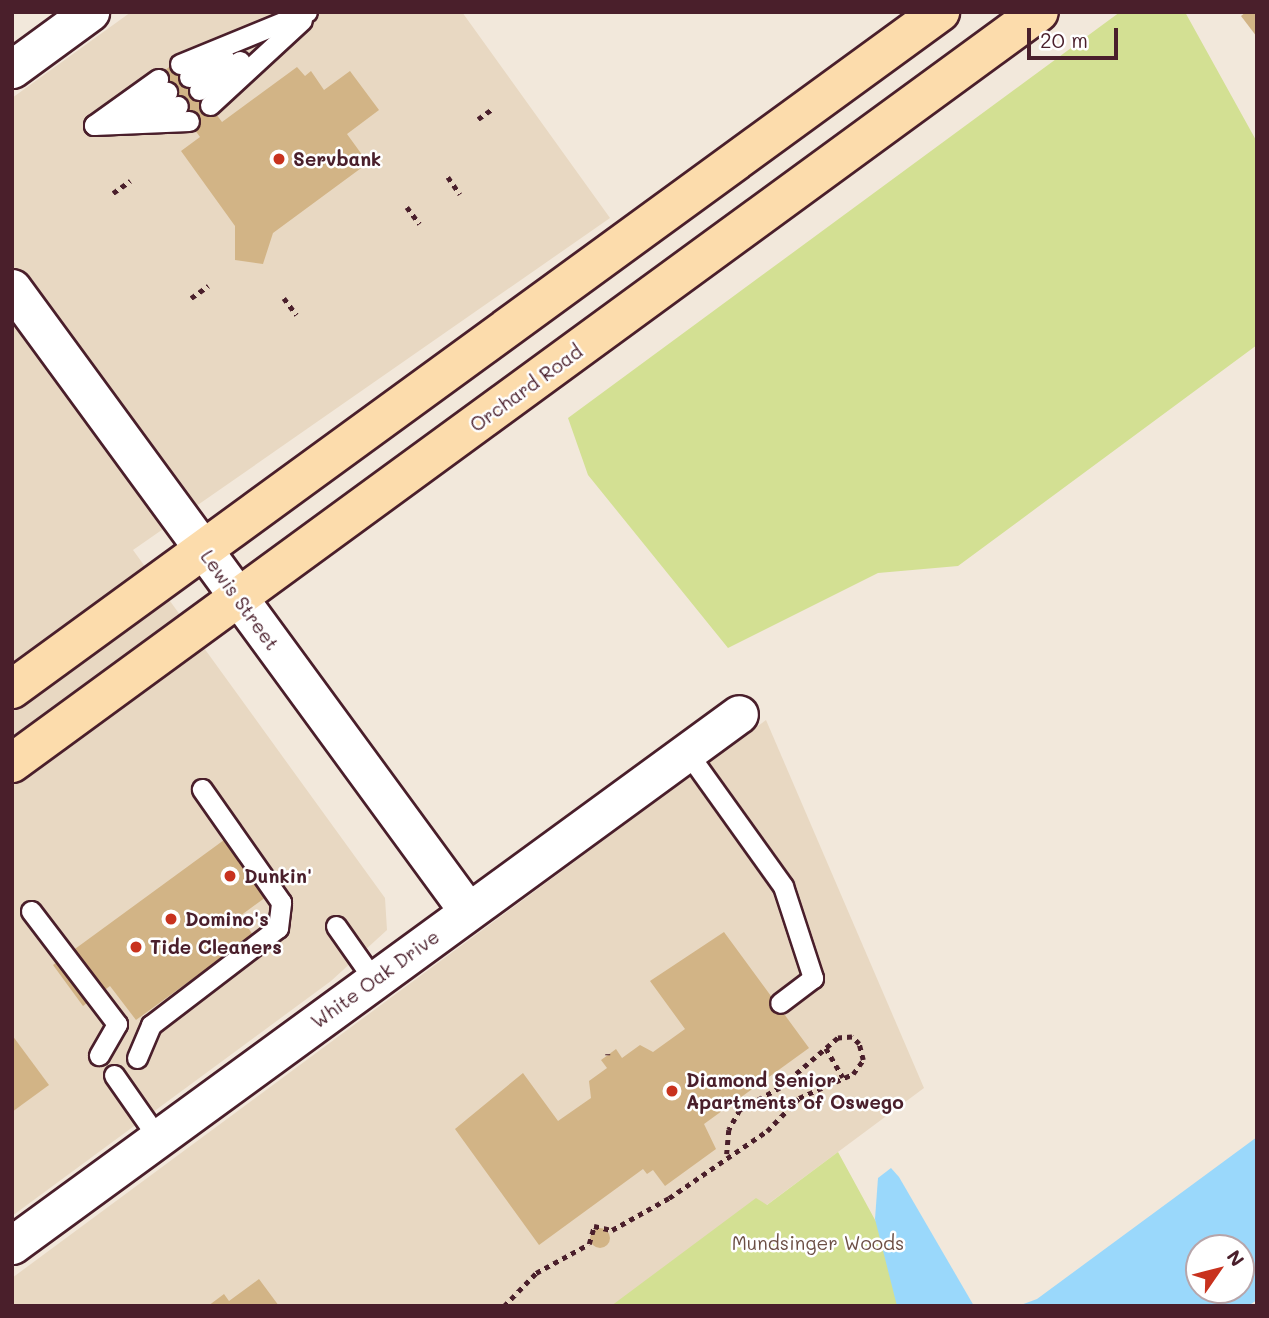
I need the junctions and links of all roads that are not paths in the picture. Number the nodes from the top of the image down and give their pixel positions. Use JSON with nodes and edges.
{"nodes":[{"id":1,"x":90,"y":12,"type":"edge"},
{"id":2,"x":309,"y":12,"type":"edge"},
{"id":3,"x":1039,"y":12,"type":"edge"},
{"id":4,"x":937,"y":14,"type":"edge"},
{"id":5,"x":12,"y":69,"type":"edge"},
{"id":6,"x":94,"y":125,"type":"joint"},
{"id":7,"x":12,"y":288,"type":"edge"},
{"id":8,"x":204,"y":550,"type":"junction"},
{"id":9,"x":239,"y":599,"type":"junction"},
{"id":10,"x":12,"y":689,"type":"edge"},
{"id":11,"x":739,"y":714,"type":"dead end"},
{"id":12,"x":687,"y":752,"type":"junction"},
{"id":13,"x":12,"y":763,"type":"edge"},
{"id":14,"x":202,"y":789,"type":"dead end"},
{"id":15,"x":32,"y":911,"type":"dead end"},
{"id":16,"x":468,"y":911,"type":"junction"},
{"id":17,"x":336,"y":926,"type":"dead end"},
{"id":18,"x":374,"y":980,"type":"junction"},
{"id":19,"x":780,"y":1003,"type":"dead end"},
{"id":20,"x":99,"y":1055,"type":"dead end"},
{"id":21,"x":137,"y":1058,"type":"dead end"},
{"id":22,"x":114,"y":1075,"type":"dead end"},
{"id":23,"x":158,"y":1138,"type":"junction"},
{"id":24,"x":12,"y":1245,"type":"edge"}],
"edges":[{"from":1,"to":5,"type":"street"},
{"from":2,"to":2,"type":"lane"},
{"from":3,"to":9,"type":"main road","name":"Orchard Road"},
{"from":4,"to":8,"type":"main road"},
{"from":6,"to":6,"type":"lane"},
{"from":7,"to":8,"type":"street","name":"Lewis Street"},
{"from":8,"to":9,"type":"street","name":"Lewis Street"},
{"from":8,"to":10,"type":"main road"},
{"from":9,"to":13,"type":"main road","name":"Orchard Road"},
{"from":9,"to":16,"type":"street","name":"Lewis Street"},
{"from":11,"to":12,"type":"street","name":"White Oak Drive"},
{"from":12,"to":16,"type":"street","name":"White Oak Drive"},
{"from":12,"to":19,"type":"lane"},
{"from":14,"to":21,"type":"lane"},
{"from":15,"to":20,"type":"lane"},
{"from":16,"to":18,"type":"street","name":"White Oak Drive"},
{"from":17,"to":18,"type":"lane"},
{"from":18,"to":23,"type":"street","name":"White Oak Drive"},
{"from":22,"to":23,"type":"lane"},
{"from":23,"to":24,"type":"street","name":"White Oak Drive"}]}
